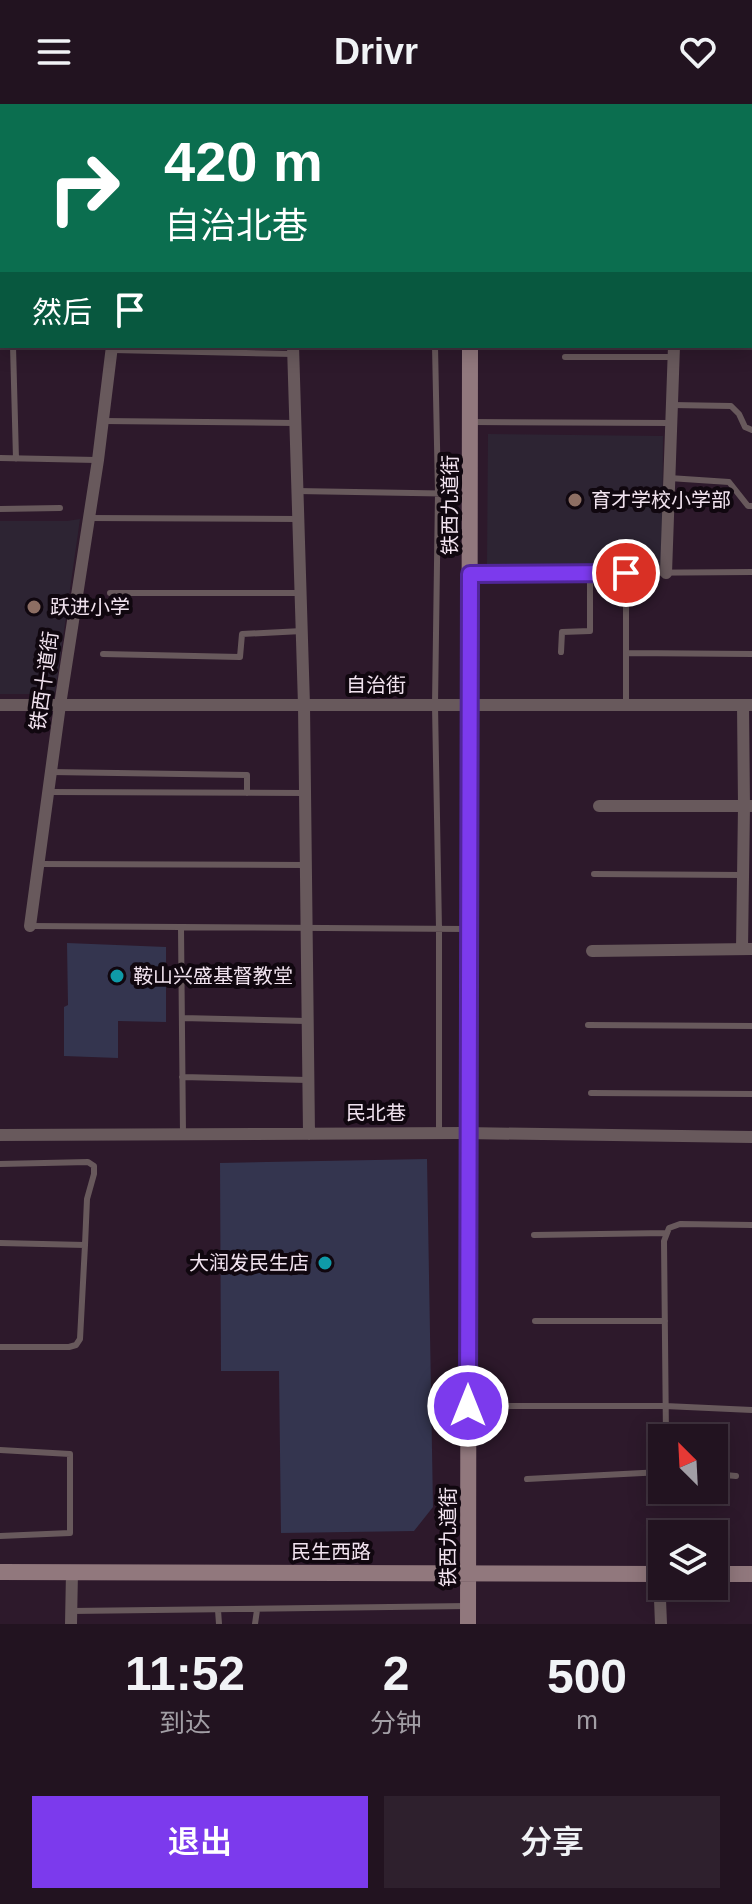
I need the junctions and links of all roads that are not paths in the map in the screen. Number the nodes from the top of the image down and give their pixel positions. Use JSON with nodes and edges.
{"nodes":[{"id":1,"x":13,"y":348,"type":"edge"},
{"id":2,"x":112,"y":348,"type":"edge"},
{"id":3,"x":435,"y":348,"type":"edge"},
{"id":4,"x":470,"y":348,"type":"edge"},
{"id":5,"x":293,"y":350,"type":"edge"},
{"id":6,"x":674,"y":352,"type":"edge"},
{"id":7,"x":565,"y":357,"type":"dead end"},
{"id":8,"x":672,"y":405,"type":"junction"},
{"id":9,"x":103,"y":421,"type":"junction"},
{"id":10,"x":470,"y":422,"type":"junction"},
{"id":11,"x":295,"y":423,"type":"junction"},
{"id":12,"x":671,"y":423,"type":"junction"},
{"id":13,"x":752,"y":430,"type":"edge"},
{"id":14,"x":0,"y":458,"type":"edge"},
{"id":15,"x":16,"y":459,"type":"junction"},
{"id":16,"x":98,"y":460,"type":"junction"},
{"id":17,"x":669,"y":478,"type":"junction"},
{"id":18,"x":297,"y":491,"type":"junction"},
{"id":19,"x":438,"y":493,"type":"junction"},
{"id":20,"x":470,"y":494,"type":"junction"},
{"id":21,"x":752,"y":506,"type":"edge"},
{"id":22,"x":60,"y":508,"type":"dead end"},
{"id":23,"x":0,"y":509,"type":"edge"},
{"id":24,"x":88,"y":518,"type":"junction"},
{"id":25,"x":298,"y":519,"type":"junction"},
{"id":26,"x":752,"y":572,"type":"edge"},
{"id":27,"x":590,"y":573,"type":"junction"},
{"id":28,"x":626,"y":573,"type":"junction"},
{"id":29,"x":666,"y":573,"type":"junction"},
{"id":30,"x":470,"y":574,"type":"junction"},
{"id":31,"x":110,"y":593,"type":"dead end"},
{"id":32,"x":301,"y":593,"type":"junction"},
{"id":33,"x":302,"y":631,"type":"junction"},
{"id":34,"x":561,"y":652,"type":"dead end"},
{"id":35,"x":626,"y":653,"type":"junction"},
{"id":36,"x":103,"y":654,"type":"dead end"},
{"id":37,"x":752,"y":654,"type":"edge"},
{"id":38,"x":0,"y":705,"type":"edge"},
{"id":39,"x":60,"y":705,"type":"junction"},
{"id":40,"x":304,"y":705,"type":"junction"},
{"id":41,"x":435,"y":705,"type":"junction"},
{"id":42,"x":470,"y":705,"type":"junction"},
{"id":43,"x":626,"y":705,"type":"junction"},
{"id":44,"x":748,"y":705,"type":"edge"},
{"id":45,"x":51,"y":772,"type":"junction"},
{"id":46,"x":48,"y":792,"type":"junction"},
{"id":47,"x":247,"y":793,"type":"junction"},
{"id":48,"x":305,"y":793,"type":"junction"},
{"id":49,"x":599,"y":806,"type":"dead end"},
{"id":50,"x":748,"y":806,"type":"edge"},
{"id":51,"x":748,"y":857,"type":"edge"},
{"id":52,"x":38,"y":864,"type":"junction"},
{"id":53,"x":306,"y":865,"type":"junction"},
{"id":54,"x":594,"y":874,"type":"dead end"},
{"id":55,"x":743,"y":875,"type":"junction"},
{"id":56,"x":30,"y":926,"type":"joint"},
{"id":57,"x":181,"y":928,"type":"junction"},
{"id":58,"x":306,"y":929,"type":"junction"},
{"id":59,"x":439,"y":929,"type":"junction"},
{"id":60,"x":470,"y":929,"type":"junction"},
{"id":61,"x":747,"y":949,"type":"edge"},
{"id":62,"x":592,"y":951,"type":"dead end"},
{"id":63,"x":182,"y":1018,"type":"junction"},
{"id":64,"x":307,"y":1021,"type":"junction"},
{"id":65,"x":588,"y":1025,"type":"dead end"},
{"id":66,"x":752,"y":1026,"type":"edge"},
{"id":67,"x":182,"y":1077,"type":"junction"},
{"id":68,"x":308,"y":1080,"type":"junction"},
{"id":69,"x":591,"y":1093,"type":"dead end"},
{"id":70,"x":752,"y":1094,"type":"edge"},
{"id":71,"x":439,"y":1133,"type":"junction"},
{"id":72,"x":469,"y":1133,"type":"junction"},
{"id":73,"x":183,"y":1134,"type":"junction"},
{"id":74,"x":309,"y":1134,"type":"junction"},
{"id":75,"x":0,"y":1135,"type":"edge"},
{"id":76,"x":752,"y":1137,"type":"edge"},
{"id":77,"x":0,"y":1164,"type":"edge"},
{"id":78,"x":752,"y":1225,"type":"edge"},
{"id":79,"x":667,"y":1233,"type":"junction"},
{"id":80,"x":534,"y":1235,"type":"dead end"},
{"id":81,"x":0,"y":1243,"type":"edge"},
{"id":82,"x":85,"y":1245,"type":"junction"},
{"id":83,"x":535,"y":1321,"type":"dead end"},
{"id":84,"x":665,"y":1321,"type":"junction"},
{"id":85,"x":0,"y":1347,"type":"edge"},
{"id":86,"x":468,"y":1406,"type":"junction"},
{"id":87,"x":665,"y":1406,"type":"junction"},
{"id":88,"x":752,"y":1410,"type":"edge"},
{"id":89,"x":666,"y":1424,"type":"edge"},
{"id":90,"x":0,"y":1450,"type":"edge"},
{"id":91,"x":648,"y":1473,"type":"edge"},
{"id":92,"x":728,"y":1475,"type":"edge"},
{"id":93,"x":736,"y":1476,"type":"dead end"},
{"id":94,"x":527,"y":1479,"type":"dead end"},
{"id":95,"x":0,"y":1536,"type":"edge"},
{"id":96,"x":0,"y":1572,"type":"edge"},
{"id":97,"x":72,"y":1572,"type":"junction"},
{"id":98,"x":468,"y":1572,"type":"junction"},
{"id":99,"x":648,"y":1574,"type":"edge"},
{"id":100,"x":728,"y":1574,"type":"edge"},
{"id":101,"x":752,"y":1574,"type":"edge"},
{"id":102,"x":661,"y":1600,"type":"edge"},
{"id":103,"x":468,"y":1606,"type":"junction"},
{"id":104,"x":218,"y":1610,"type":"junction"},
{"id":105,"x":257,"y":1610,"type":"junction"},
{"id":106,"x":71,"y":1618,"type":"edge"},
{"id":107,"x":219,"y":1624,"type":"edge"},
{"id":108,"x":255,"y":1624,"type":"edge"},
{"id":109,"x":468,"y":1624,"type":"edge"},
{"id":110,"x":661,"y":1624,"type":"edge"}],
"edges":[{"from":1,"to":15,"type":"lane"},
{"from":2,"to":5,"type":"lane"},
{"from":2,"to":9,"type":"street","name":"铁西十道街"},
{"from":3,"to":19,"type":"lane"},
{"from":4,"to":10,"type":"main road","name":"铁西九道街"},
{"from":5,"to":11,"type":"street"},
{"from":6,"to":7,"type":"lane"},
{"from":6,"to":8,"type":"street"},
{"from":8,"to":12,"type":"street"},
{"from":8,"to":13,"type":"lane"},
{"from":9,"to":11,"type":"lane"},
{"from":9,"to":16,"type":"street","name":"铁西十道街"},
{"from":10,"to":12,"type":"lane"},
{"from":10,"to":20,"type":"main road","name":"铁西九道街"},
{"from":11,"to":18,"type":"street"},
{"from":12,"to":17,"type":"street"},
{"from":14,"to":15,"type":"lane"},
{"from":15,"to":16,"type":"lane"},
{"from":16,"to":24,"type":"street","name":"铁西十道街"},
{"from":17,"to":21,"type":"lane"},
{"from":17,"to":29,"type":"street"},
{"from":18,"to":19,"type":"lane"},
{"from":18,"to":25,"type":"street"},
{"from":19,"to":20,"type":"lane"},
{"from":19,"to":41,"type":"lane"},
{"from":20,"to":30,"type":"main road","name":"铁西九道街"},
{"from":22,"to":23,"type":"lane"},
{"from":24,"to":25,"type":"lane"},
{"from":24,"to":39,"type":"street","name":"铁西十道街"},
{"from":25,"to":32,"type":"street"},
{"from":26,"to":29,"type":"lane"},
{"from":27,"to":28,"type":"lane"},
{"from":27,"to":30,"type":"lane"},
{"from":27,"to":34,"type":"lane"},
{"from":28,"to":29,"type":"lane"},
{"from":28,"to":35,"type":"lane"},
{"from":30,"to":42,"type":"main road","name":"铁西九道街"},
{"from":31,"to":32,"type":"lane"},
{"from":32,"to":33,"type":"street"},
{"from":33,"to":36,"type":"lane"},
{"from":33,"to":40,"type":"street"},
{"from":35,"to":37,"type":"lane"},
{"from":35,"to":43,"type":"lane"},
{"from":38,"to":39,"type":"street","name":"自治街"},
{"from":39,"to":40,"type":"street","name":"自治街"},
{"from":39,"to":45,"type":"street","name":"铁西十道街"},
{"from":40,"to":41,"type":"street","name":"自治街"},
{"from":40,"to":48,"type":"street"},
{"from":41,"to":42,"type":"street","name":"自治街"},
{"from":41,"to":59,"type":"lane"},
{"from":42,"to":43,"type":"street","name":"自治街"},
{"from":42,"to":60,"type":"main road","name":"铁西九道街"},
{"from":43,"to":44,"type":"street","name":"自治街"},
{"from":44,"to":50,"type":"street"},
{"from":45,"to":46,"type":"street","name":"铁西十道街"},
{"from":45,"to":47,"type":"lane"},
{"from":46,"to":47,"type":"lane"},
{"from":46,"to":52,"type":"street","name":"铁西十道街"},
{"from":47,"to":48,"type":"lane"},
{"from":48,"to":53,"type":"street"},
{"from":49,"to":50,"type":"street"},
{"from":50,"to":51,"type":"street"},
{"from":51,"to":55,"type":"street"},
{"from":52,"to":53,"type":"lane"},
{"from":52,"to":56,"type":"street","name":"铁西十道街"},
{"from":53,"to":58,"type":"street"},
{"from":54,"to":55,"type":"lane"},
{"from":55,"to":61,"type":"street"},
{"from":56,"to":57,"type":"lane"},
{"from":57,"to":58,"type":"lane"},
{"from":57,"to":63,"type":"lane"},
{"from":58,"to":59,"type":"lane"},
{"from":58,"to":64,"type":"street"},
{"from":59,"to":60,"type":"lane"},
{"from":59,"to":71,"type":"lane"},
{"from":60,"to":72,"type":"main road","name":"铁西九道街"},
{"from":61,"to":62,"type":"street"},
{"from":63,"to":64,"type":"lane"},
{"from":63,"to":67,"type":"lane"},
{"from":64,"to":68,"type":"street"},
{"from":65,"to":66,"type":"lane"},
{"from":67,"to":68,"type":"lane"},
{"from":67,"to":73,"type":"lane"},
{"from":68,"to":74,"type":"street"},
{"from":69,"to":70,"type":"lane"},
{"from":71,"to":72,"type":"street","name":"民北巷"},
{"from":71,"to":74,"type":"street","name":"民北巷"},
{"from":72,"to":76,"type":"street","name":"民北巷"},
{"from":72,"to":86,"type":"main road","name":"铁西九道街"},
{"from":73,"to":74,"type":"street","name":"民北巷"},
{"from":73,"to":75,"type":"street","name":"民北巷"},
{"from":77,"to":82,"type":"lane"},
{"from":78,"to":79,"type":"lane"},
{"from":79,"to":80,"type":"lane"},
{"from":79,"to":84,"type":"lane"},
{"from":81,"to":82,"type":"lane"},
{"from":82,"to":85,"type":"lane"},
{"from":83,"to":84,"type":"lane"},
{"from":84,"to":87,"type":"lane"},
{"from":86,"to":87,"type":"lane"},
{"from":86,"to":98,"type":"main road","name":"铁西九道街"},
{"from":87,"to":88,"type":"lane"},
{"from":87,"to":89,"type":"lane"},
{"from":90,"to":95,"type":"lane"},
{"from":91,"to":94,"type":"lane"},
{"from":92,"to":93,"type":"lane"},
{"from":96,"to":97,"type":"main road","name":"民生西路"},
{"from":97,"to":98,"type":"main road","name":"民生西路"},
{"from":97,"to":106,"type":"street"},
{"from":98,"to":99,"type":"main road","name":"民生西路"},
{"from":98,"to":103,"type":"main road","name":"铁西九道街"},
{"from":100,"to":101,"type":"main road"},
{"from":102,"to":110,"type":"street"},
{"from":103,"to":105,"type":"lane"},
{"from":103,"to":109,"type":"main road","name":"铁西九道街"},
{"from":104,"to":105,"type":"lane"},
{"from":104,"to":106,"type":"lane"},
{"from":104,"to":107,"type":"lane"},
{"from":105,"to":108,"type":"lane"}]}
